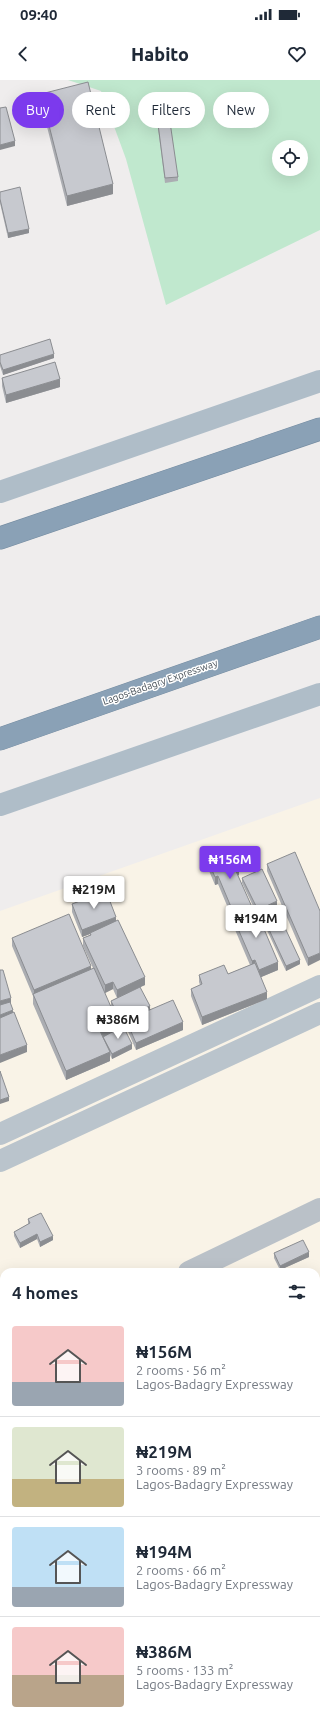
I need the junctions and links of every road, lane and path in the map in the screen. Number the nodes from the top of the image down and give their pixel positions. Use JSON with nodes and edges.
{"nodes":[{"id":1,"x":320,"y":381,"type":"edge"},
{"id":2,"x":320,"y":429,"type":"edge"},
{"id":3,"x":0,"y":492,"type":"edge"},
{"id":4,"x":0,"y":538,"type":"edge"},
{"id":5,"x":320,"y":627,"type":"edge"},
{"id":6,"x":320,"y":694,"type":"edge"},
{"id":7,"x":0,"y":739,"type":"edge"},
{"id":8,"x":0,"y":805,"type":"edge"},
{"id":9,"x":320,"y":986,"type":"edge"},
{"id":10,"x":320,"y":1013,"type":"edge"},
{"id":11,"x":0,"y":1134,"type":"edge"},
{"id":12,"x":0,"y":1162,"type":"edge"},
{"id":13,"x":320,"y":1208,"type":"edge"},
{"id":14,"x":197,"y":1268,"type":"edge"}],
"edges":[{"from":1,"to":3,"type":"main road"},
{"from":2,"to":4,"type":"highway"},
{"from":5,"to":7,"type":"highway","name":"Lagos-Badagry Expressway"},
{"from":6,"to":8,"type":"main road"},
{"from":9,"to":11,"type":"main road"},
{"from":10,"to":12,"type":"main road"},
{"from":13,"to":14,"type":"street"}]}
